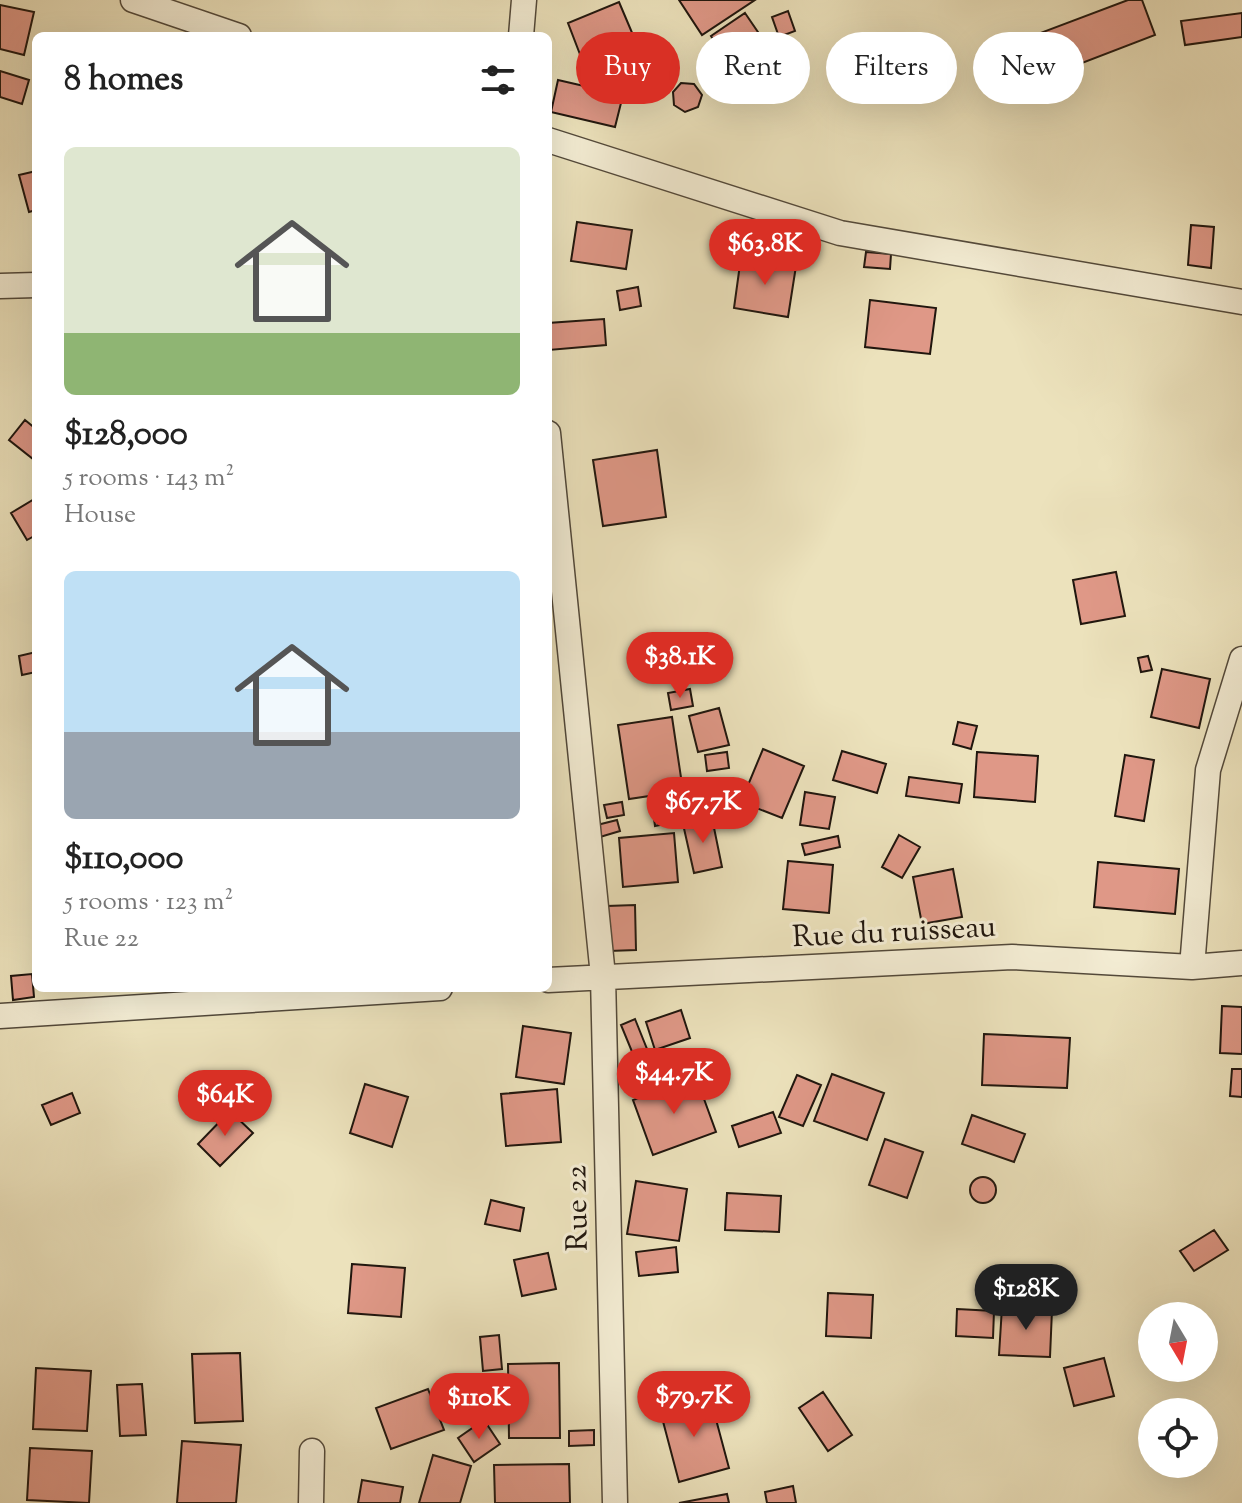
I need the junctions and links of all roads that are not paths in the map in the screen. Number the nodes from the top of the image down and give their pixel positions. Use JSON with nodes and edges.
{"nodes":[{"id":1,"x":133,"y":0,"type":"edge"},
{"id":2,"x":524,"y":0,"type":"edge"},
{"id":3,"x":227,"y":32,"type":"edge"},
{"id":4,"x":521,"y":32,"type":"edge"},
{"id":5,"x":552,"y":141,"type":"edge"},
{"id":6,"x":32,"y":285,"type":"edge"},
{"id":7,"x":0,"y":286,"type":"edge"},
{"id":8,"x":1242,"y":302,"type":"edge"},
{"id":9,"x":552,"y":472,"type":"edge"},
{"id":10,"x":1242,"y":659,"type":"edge"},
{"id":11,"x":1242,"y":963,"type":"edge"},
{"id":12,"x":1192,"y":967,"type":"junction"},
{"id":13,"x":603,"y":976,"type":"junction"},
{"id":14,"x":552,"y":980,"type":"edge"},
{"id":15,"x":331,"y":992,"type":"edge"},
{"id":16,"x":0,"y":1016,"type":"edge"},
{"id":17,"x":312,"y":1451,"type":"dead end"},
{"id":18,"x":311,"y":1503,"type":"edge"},
{"id":19,"x":615,"y":1503,"type":"edge"}],
"edges":[{"from":1,"to":3,"type":"street"},
{"from":2,"to":4,"type":"street"},
{"from":5,"to":8,"type":"street"},
{"from":6,"to":7,"type":"street"},
{"from":9,"to":13,"type":"street","name":"Rue 22"},
{"from":10,"to":12,"type":"street"},
{"from":11,"to":12,"type":"street","name":"Rue du ruisseau"},
{"from":12,"to":13,"type":"street","name":"Rue du ruisseau"},
{"from":13,"to":14,"type":"street","name":"Rue du ruisseau"},
{"from":13,"to":19,"type":"street","name":"Rue 22"},
{"from":15,"to":16,"type":"street"},
{"from":17,"to":18,"type":"street"}]}
